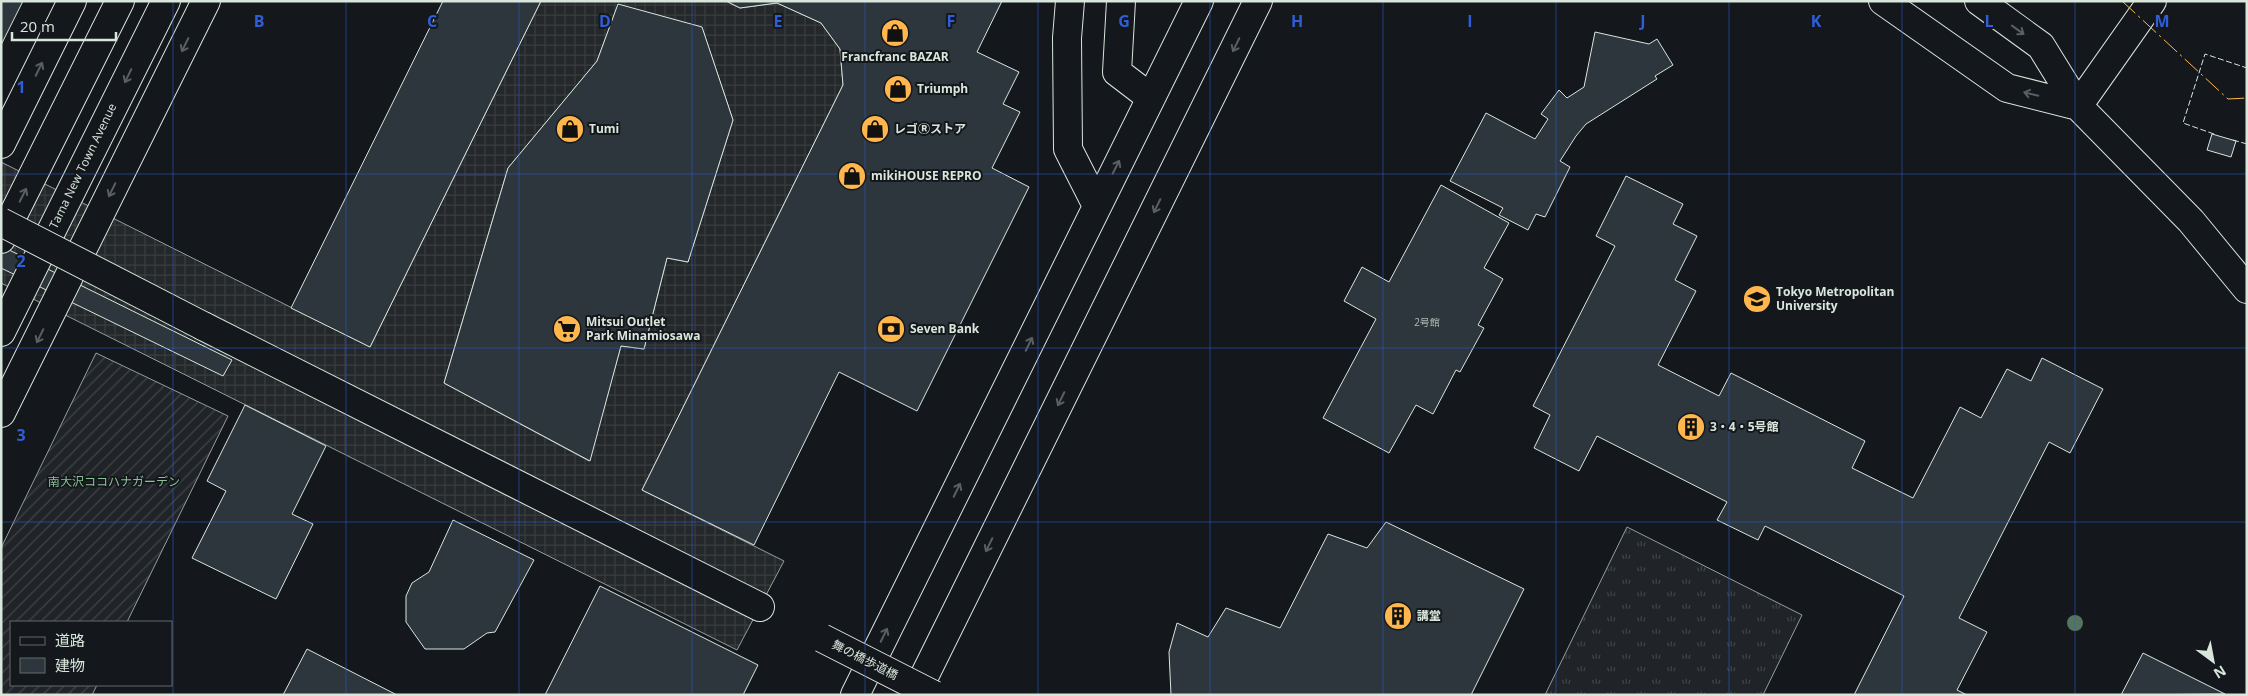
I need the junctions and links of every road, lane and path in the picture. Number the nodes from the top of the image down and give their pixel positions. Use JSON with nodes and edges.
{"nodes":[{"id":1,"x":72,"y":1,"type":"edge"},
{"id":2,"x":120,"y":1,"type":"edge"},
{"id":3,"x":166,"y":1,"type":"edge"},
{"id":4,"x":206,"y":1,"type":"edge"},
{"id":5,"x":1070,"y":1,"type":"edge"},
{"id":6,"x":1121,"y":1,"type":"edge"},
{"id":7,"x":1199,"y":1,"type":"edge"},
{"id":8,"x":1258,"y":1,"type":"edge"},
{"id":9,"x":1883,"y":1,"type":"edge"},
{"id":10,"x":1979,"y":1,"type":"edge"},
{"id":11,"x":2152,"y":1,"type":"edge"},
{"id":12,"x":1151,"y":98,"type":"junction"},
{"id":13,"x":2078,"y":106,"type":"junction"},
{"id":14,"x":1,"y":144,"type":"edge"},
{"id":15,"x":1097,"y":206,"type":"junction"},
{"id":16,"x":1,"y":222,"type":"edge"},
{"id":17,"x":1,"y":239,"type":"edge"},
{"id":18,"x":2247,"y":289,"type":"edge"},
{"id":19,"x":1,"y":332,"type":"edge"},
{"id":20,"x":1,"y":413,"type":"edge"},
{"id":21,"x":760,"y":607,"type":"dead end"},
{"id":22,"x":822,"y":638,"type":"dead end"},
{"id":23,"x":855,"y":695,"type":"edge"},
{"id":24,"x":915,"y":695,"type":"edge"},
{"id":25,"x":934,"y":695,"type":"edge"}],
"edges":[{"from":14,"to":1,"type":"street","one_way":true},
{"from":17,"to":2,"type":"street","one_way":true},
{"from":3,"to":19,"type":"street","name":"Tama New Town Avenue","one_way":true},
{"from":4,"to":20,"type":"street","one_way":true},
{"from":5,"to":15,"type":"street"},
{"from":6,"to":12,"type":"street"},
{"from":7,"to":12,"type":"street"},
{"from":8,"to":24,"type":"street","one_way":true},
{"from":13,"to":9,"type":"street","one_way":true},
{"from":10,"to":13,"type":"street","one_way":true},
{"from":11,"to":13,"type":"street"},
{"from":15,"to":12,"type":"street","one_way":true},
{"from":13,"to":18,"type":"street"},
{"from":23,"to":15,"type":"street","one_way":true},
{"from":16,"to":21,"type":"street","bridge":true},
{"from":22,"to":25,"type":"street","name":"舞の橋歩道橋","bridge":true}]}
